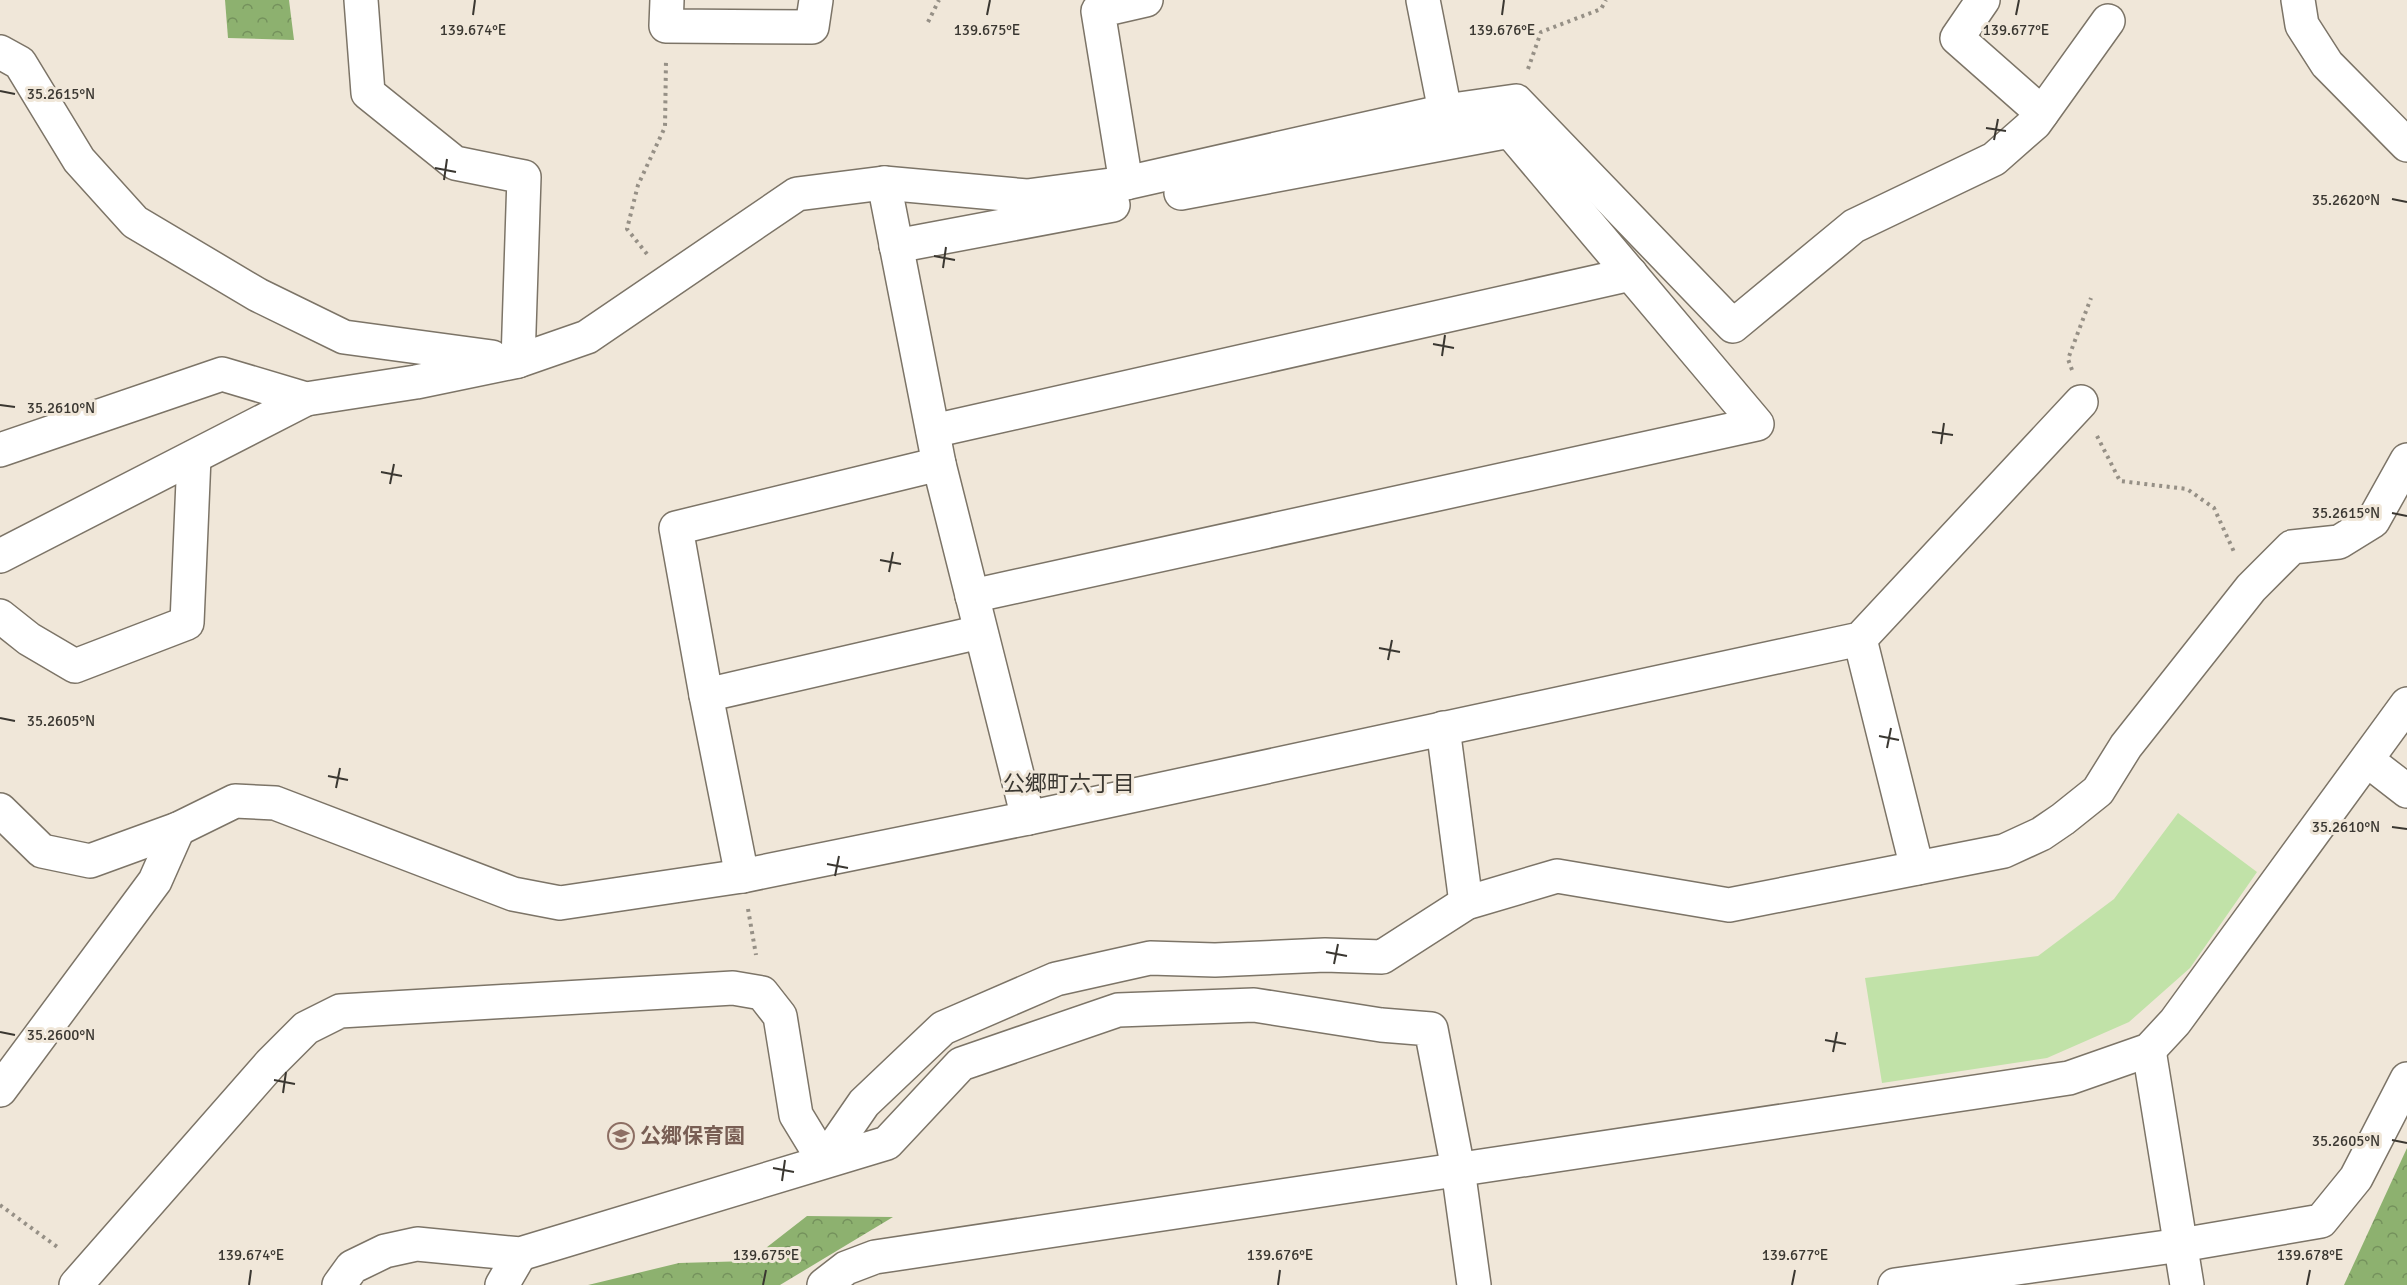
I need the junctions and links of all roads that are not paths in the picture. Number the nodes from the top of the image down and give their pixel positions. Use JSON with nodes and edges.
{"nodes":[{"id":1,"x":361,"y":0,"type":"edge"},
{"id":2,"x":816,"y":0,"type":"edge"},
{"id":3,"x":1146,"y":0,"type":"edge"},
{"id":4,"x":1423,"y":0,"type":"edge"},
{"id":5,"x":1983,"y":0,"type":"edge"},
{"id":6,"x":2298,"y":0,"type":"edge"},
{"id":7,"x":666,"y":13,"type":"edge"},
{"id":8,"x":2108,"y":21,"type":"dead end"},
{"id":9,"x":0,"y":52,"type":"edge"},
{"id":10,"x":1445,"y":111,"type":"junction"},
{"id":11,"x":2042,"y":112,"type":"junction"},
{"id":12,"x":2407,"y":145,"type":"edge"},
{"id":13,"x":884,"y":183,"type":"junction"},
{"id":14,"x":1126,"y":183,"type":"junction"},
{"id":15,"x":896,"y":246,"type":"junction"},
{"id":16,"x":1631,"y":274,"type":"junction"},
{"id":17,"x":518,"y":361,"type":"junction"},
{"id":18,"x":306,"y":399,"type":"junction"},
{"id":19,"x":2081,"y":402,"type":"road end"},
{"id":20,"x":933,"y":431,"type":"junction"},
{"id":21,"x":0,"y":449,"type":"edge"},
{"id":22,"x":194,"y":457,"type":"junction"},
{"id":23,"x":2407,"y":460,"type":"edge"},
{"id":24,"x":939,"y":464,"type":"junction"},
{"id":25,"x":0,"y":556,"type":"edge"},
{"id":26,"x":972,"y":596,"type":"junction"},
{"id":27,"x":0,"y":616,"type":"edge"},
{"id":28,"x":980,"y":632,"type":"junction"},
{"id":29,"x":1860,"y":639,"type":"junction"},
{"id":30,"x":706,"y":696,"type":"junction"},
{"id":31,"x":2407,"y":704,"type":"edge"},
{"id":32,"x":1443,"y":728,"type":"junction"},
{"id":33,"x":2367,"y":760,"type":"junction"},
{"id":34,"x":2407,"y":791,"type":"edge"},
{"id":35,"x":0,"y":810,"type":"edge"},
{"id":36,"x":1028,"y":818,"type":"junction"},
{"id":37,"x":178,"y":829,"type":"junction"},
{"id":38,"x":1917,"y":868,"type":"junction"},
{"id":39,"x":742,"y":876,"type":"junction"},
{"id":40,"x":1466,"y":903,"type":"junction"},
{"id":41,"x":2149,"y":1050,"type":"junction"},
{"id":42,"x":2407,"y":1079,"type":"edge"},
{"id":43,"x":0,"y":1090,"type":"edge"},
{"id":44,"x":824,"y":1161,"type":"junction"},
{"id":45,"x":1458,"y":1169,"type":"junction"},
{"id":46,"x":2181,"y":1245,"type":"junction"},
{"id":47,"x":520,"y":1254,"type":"junction"},
{"id":48,"x":82,"y":1277,"type":"edge"},
{"id":49,"x":339,"y":1285,"type":"edge"},
{"id":50,"x":502,"y":1285,"type":"edge"},
{"id":51,"x":824,"y":1285,"type":"edge"},
{"id":52,"x":1474,"y":1285,"type":"edge"},
{"id":53,"x":1895,"y":1285,"type":"edge"},
{"id":54,"x":2187,"y":1285,"type":"edge"}],
"edges":[{"from":1,"to":17,"type":"street"},
{"from":2,"to":7,"type":"street"},
{"from":3,"to":14,"type":"street"},
{"from":4,"to":10,"type":"street"},
{"from":5,"to":11,"type":"street"},
{"from":6,"to":12,"type":"street"},
{"from":8,"to":11,"type":"street"},
{"from":9,"to":17,"type":"street"},
{"from":10,"to":11,"type":"street"},
{"from":10,"to":14,"type":"street"},
{"from":13,"to":14,"type":"street"},
{"from":13,"to":15,"type":"street"},
{"from":13,"to":17,"type":"street"},
{"from":15,"to":16,"type":"street"},
{"from":15,"to":20,"type":"street"},
{"from":16,"to":20,"type":"street"},
{"from":16,"to":26,"type":"street"},
{"from":17,"to":18,"type":"street"},
{"from":18,"to":21,"type":"street"},
{"from":18,"to":22,"type":"street"},
{"from":19,"to":29,"type":"street"},
{"from":20,"to":24,"type":"street"},
{"from":22,"to":25,"type":"street"},
{"from":22,"to":27,"type":"street"},
{"from":23,"to":38,"type":"street"},
{"from":24,"to":26,"type":"street"},
{"from":24,"to":30,"type":"street"},
{"from":26,"to":28,"type":"street"},
{"from":28,"to":30,"type":"street"},
{"from":28,"to":36,"type":"street"},
{"from":29,"to":32,"type":"street"},
{"from":29,"to":38,"type":"street"},
{"from":30,"to":39,"type":"street"},
{"from":31,"to":33,"type":"street"},
{"from":32,"to":36,"type":"street"},
{"from":32,"to":40,"type":"street"},
{"from":33,"to":34,"type":"street"},
{"from":33,"to":41,"type":"street"},
{"from":35,"to":37,"type":"street"},
{"from":36,"to":39,"type":"street"},
{"from":37,"to":39,"type":"street"},
{"from":37,"to":43,"type":"street"},
{"from":38,"to":40,"type":"street"},
{"from":40,"to":44,"type":"street"},
{"from":41,"to":45,"type":"street"},
{"from":41,"to":46,"type":"street"},
{"from":42,"to":46,"type":"street"},
{"from":44,"to":45,"type":"street"},
{"from":44,"to":47,"type":"street"},
{"from":44,"to":48,"type":"street"},
{"from":45,"to":51,"type":"street"},
{"from":45,"to":52,"type":"street"},
{"from":46,"to":53,"type":"street"},
{"from":46,"to":54,"type":"street"},
{"from":47,"to":49,"type":"street"},
{"from":47,"to":50,"type":"street"}]}
